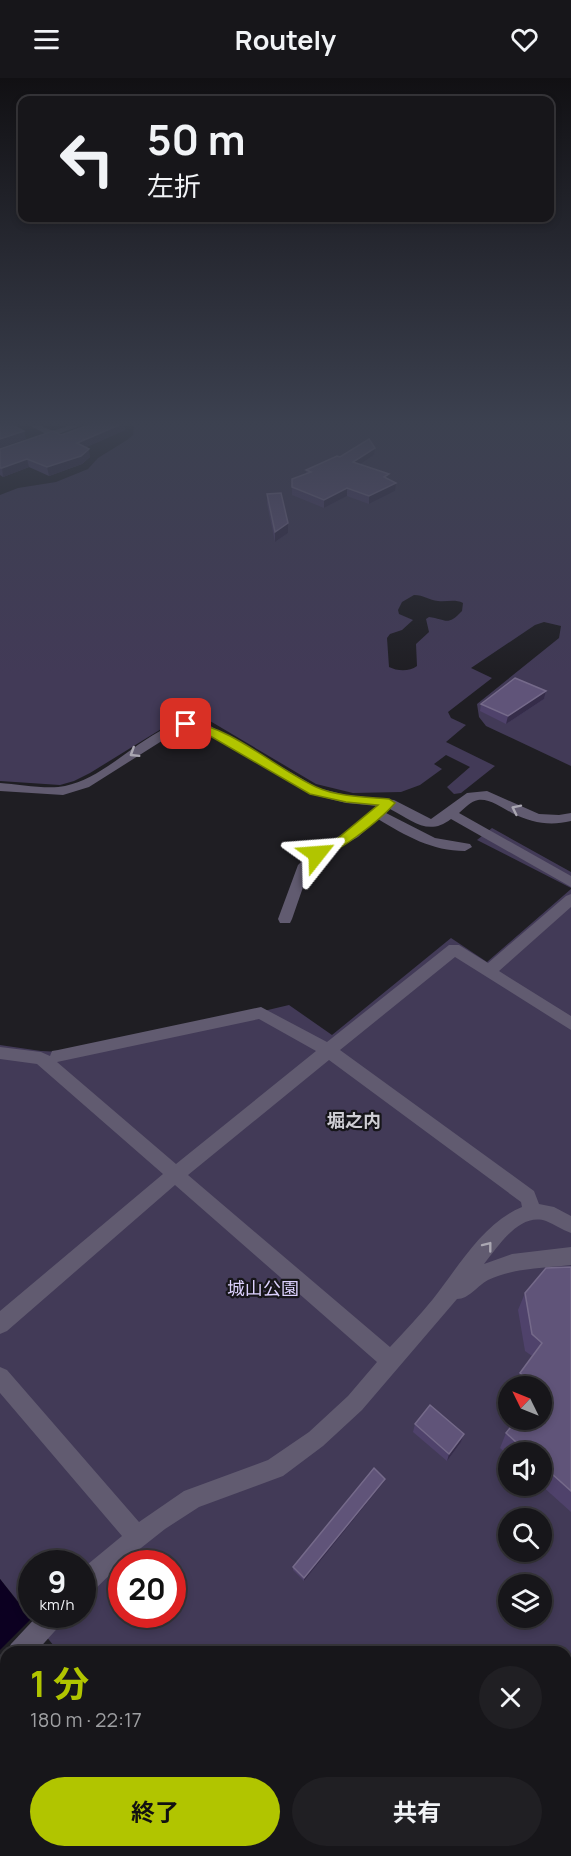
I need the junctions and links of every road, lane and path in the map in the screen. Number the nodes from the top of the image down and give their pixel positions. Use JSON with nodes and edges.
{"nodes":[{"id":1,"x":0,"y":787,"type":"edge"},
{"id":2,"x":389,"y":803,"type":"junction"},
{"id":3,"x":376,"y":813,"type":"junction"},
{"id":4,"x":450,"y":813,"type":"junction"},
{"id":5,"x":571,"y":817,"type":"edge"},
{"id":6,"x":465,"y":847,"type":"dead end"},
{"id":7,"x":571,"y":882,"type":"edge"},
{"id":8,"x":571,"y":899,"type":"edge"},
{"id":9,"x":285,"y":920,"type":"dead end"},
{"id":10,"x":488,"y":972,"type":"junction"},
{"id":11,"x":571,"y":1024,"type":"edge"},
{"id":12,"x":329,"y":1051,"type":"junction"},
{"id":13,"x":0,"y":1053,"type":"edge"},
{"id":14,"x":58,"y":1056,"type":"dead end"},
{"id":15,"x":176,"y":1174,"type":"junction"},
{"id":16,"x":533,"y":1211,"type":"junction"},
{"id":17,"x":570,"y":1224,"type":"edge"},
{"id":18,"x":571,"y":1256,"type":"edge"},
{"id":19,"x":438,"y":1308,"type":"junction"},
{"id":20,"x":0,"y":1324,"type":"edge"},
{"id":21,"x":391,"y":1360,"type":"junction"},
{"id":22,"x":0,"y":1377,"type":"edge"},
{"id":23,"x":136,"y":1537,"type":"junction"},
{"id":24,"x":96,"y":1573,"type":"edge"},
{"id":25,"x":41,"y":1628,"type":"edge"},
{"id":26,"x":25,"y":1646,"type":"edge"}],
"edges":[{"from":2,"to":1,"type":"street","one_way":true},
{"from":2,"to":3,"type":"street"},
{"from":2,"to":4,"type":"street"},
{"from":3,"to":6,"type":"street"},
{"from":3,"to":9,"type":"street"},
{"from":5,"to":4,"type":"street","one_way":true},
{"from":4,"to":7,"type":"street"},
{"from":8,"to":10,"type":"street"},
{"from":10,"to":11,"type":"street"},
{"from":10,"to":12,"type":"street"},
{"from":12,"to":14,"type":"street"},
{"from":12,"to":15,"type":"street"},
{"from":12,"to":16,"type":"street"},
{"from":13,"to":15,"type":"street"},
{"from":15,"to":20,"type":"street"},
{"from":15,"to":21,"type":"street"},
{"from":16,"to":17,"type":"street"},
{"from":19,"to":16,"type":"street","one_way":true},
{"from":18,"to":19,"type":"street"},
{"from":19,"to":21,"type":"street"},
{"from":21,"to":23,"type":"street"},
{"from":22,"to":23,"type":"street"},
{"from":23,"to":24,"type":"street"},
{"from":25,"to":26,"type":"street"}]}
